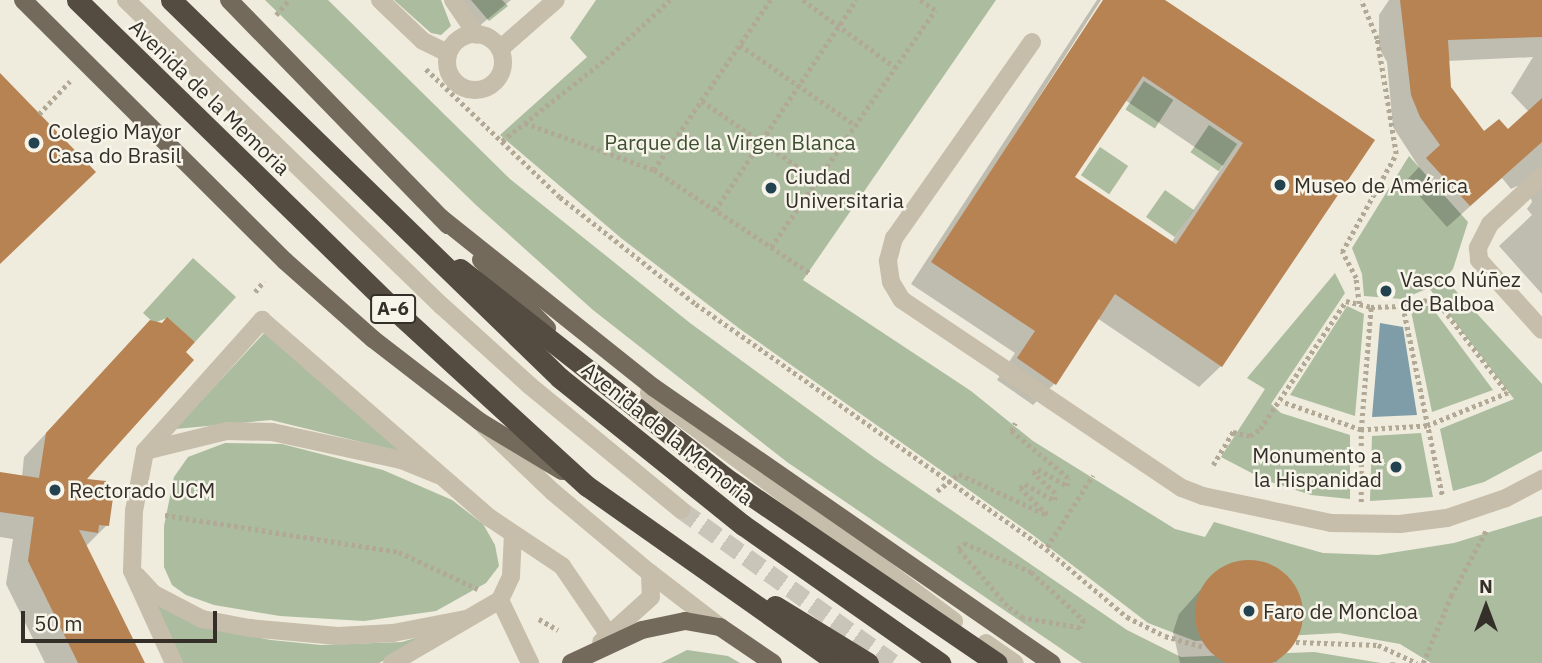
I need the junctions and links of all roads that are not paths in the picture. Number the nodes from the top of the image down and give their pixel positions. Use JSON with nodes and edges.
{"nodes":[{"id":1,"x":23,"y":0,"type":"edge"},
{"id":2,"x":76,"y":0,"type":"edge"},
{"id":3,"x":127,"y":0,"type":"edge"},
{"id":4,"x":171,"y":0,"type":"edge"},
{"id":5,"x":229,"y":0,"type":"edge"},
{"id":6,"x":380,"y":0,"type":"edge"},
{"id":7,"x":453,"y":0,"type":"edge"},
{"id":8,"x":556,"y":0,"type":"edge"},
{"id":9,"x":477,"y":35,"type":"junction"},
{"id":10,"x":1032,"y":42,"type":"dead end"},
{"id":11,"x":500,"y":49,"type":"junction"},
{"id":12,"x":448,"y":53,"type":"junction"},
{"id":13,"x":1542,"y":176,"type":"edge"},
{"id":14,"x":387,"y":214,"type":"junction"},
{"id":15,"x":440,"y":217,"type":"junction"},
{"id":16,"x":577,"y":327,"type":"junction"},
{"id":17,"x":1542,"y":330,"type":"edge"},
{"id":18,"x":573,"y":356,"type":"junction"},
{"id":19,"x":479,"y":421,"type":"junction"},
{"id":20,"x":145,"y":451,"type":"junction"},
{"id":21,"x":447,"y":479,"type":"junction"},
{"id":22,"x":1542,"y":479,"type":"edge"},
{"id":23,"x":587,"y":486,"type":"junction"},
{"id":24,"x":681,"y":510,"type":"tunnel mouth"},
{"id":25,"x":513,"y":534,"type":"junction"},
{"id":26,"x":132,"y":571,"type":"junction"},
{"id":27,"x":650,"y":573,"type":"junction"},
{"id":28,"x":723,"y":581,"type":"junction"},
{"id":29,"x":500,"y":600,"type":"junction"},
{"id":30,"x":466,"y":619,"type":"junction"},
{"id":31,"x":720,"y":627,"type":"junction"},
{"id":32,"x":609,"y":635,"type":"junction"},
{"id":33,"x":579,"y":658,"type":"edge"},
{"id":34,"x":997,"y":662,"type":"edge"},
{"id":35,"x":174,"y":663,"type":"edge"},
{"id":36,"x":393,"y":663,"type":"edge"},
{"id":37,"x":530,"y":663,"type":"edge"},
{"id":38,"x":773,"y":663,"type":"edge"},
{"id":39,"x":838,"y":663,"type":"edge"},
{"id":40,"x":868,"y":663,"type":"edge"},
{"id":41,"x":940,"y":663,"type":"edge"},
{"id":42,"x":1015,"y":663,"type":"edge"},
{"id":43,"x":1052,"y":663,"type":"edge"}],
"edges":[{"from":1,"to":19,"type":"main road","name":"Avenida de la Memoria"},
{"from":2,"to":23,"type":"highway","name":"Avenida de la Memoria","number":"A-6"},
{"from":3,"to":24,"type":"street"},
{"from":4,"to":14,"type":"highway","name":"Avenida de la Memoria"},
{"from":5,"to":15,"type":"main road","name":"Avenida de la Memoria"},
{"from":6,"to":12,"type":"street"},
{"from":7,"to":9,"type":"street"},
{"from":8,"to":11,"type":"street"},
{"from":9,"to":11,"type":"street"},
{"from":9,"to":12,"type":"street"},
{"from":10,"to":22,"type":"street"},
{"from":11,"to":12,"type":"street"},
{"from":13,"to":17,"type":"street"},
{"from":14,"to":18,"type":"highway","name":"Avenida de la Memoria"},
{"from":14,"to":41,"type":"highway","name":"Avenida de la Memoria"},
{"from":15,"to":16,"type":"main road"},
{"from":15,"to":18,"type":"main road","name":"Avenida de la Memoria"},
{"from":16,"to":42,"type":"street"},
{"from":16,"to":43,"type":"main road"},
{"from":18,"to":34,"type":"highway","name":"Avenida de la Memoria"},
{"from":19,"to":23,"type":"main road","name":"Avenida de la Memoria"},
{"from":19,"to":27,"type":"street","name":"Avenida de la Memoria"},
{"from":20,"to":21,"type":"street"},
{"from":20,"to":21,"type":"street"},
{"from":20,"to":26,"type":"street"},
{"from":21,"to":25,"type":"street"},
{"from":23,"to":28,"type":"highway","name":"Avenida de la Memoria","number":"A-6"},
{"from":25,"to":29,"type":"street"},
{"from":25,"to":32,"type":"street"},
{"from":26,"to":30,"type":"street"},
{"from":26,"to":35,"type":"street"},
{"from":27,"to":31,"type":"street","name":"Avenida de la Memoria"},
{"from":27,"to":32,"type":"street"},
{"from":28,"to":39,"type":"highway","name":"Avenida de la Memoria"},
{"from":28,"to":40,"type":"highway"},
{"from":29,"to":30,"type":"street"},
{"from":29,"to":37,"type":"street"},
{"from":30,"to":36,"type":"street"},
{"from":31,"to":33,"type":"main road"},
{"from":31,"to":38,"type":"main road"},
{"from":32,"to":33,"type":"street"}]}
